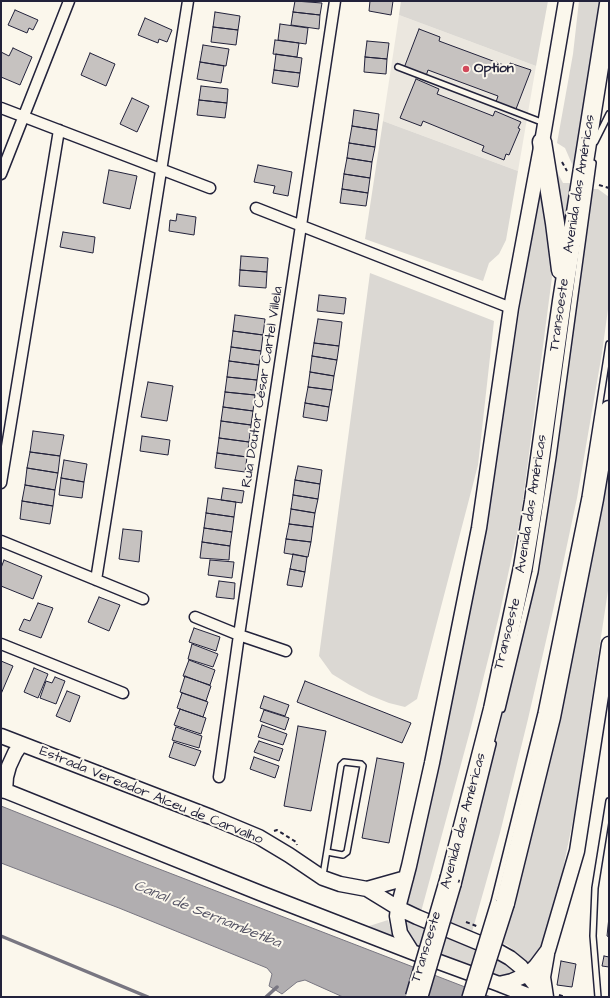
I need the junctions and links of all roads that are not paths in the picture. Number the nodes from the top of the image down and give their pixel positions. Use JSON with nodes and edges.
{"nodes":[{"id":1,"x":69,"y":1,"type":"edge"},
{"id":2,"x":188,"y":1,"type":"edge"},
{"id":3,"x":335,"y":1,"type":"edge"},
{"id":4,"x":566,"y":1,"type":"edge"},
{"id":5,"x":609,"y":4,"type":"edge"},
{"id":6,"x":398,"y":67,"type":"dead end"},
{"id":7,"x":1,"y":108,"type":"edge"},
{"id":8,"x":609,"y":114,"type":"edge"},
{"id":9,"x":24,"y":116,"type":"junction"},
{"id":10,"x":599,"y":120,"type":"dead end"},
{"id":11,"x":545,"y":123,"type":"junction"},
{"id":12,"x":59,"y":130,"type":"junction"},
{"id":13,"x":542,"y":142,"type":"junction"},
{"id":14,"x":595,"y":142,"type":"junction"},
{"id":15,"x":594,"y":149,"type":"dead end"},
{"id":16,"x":594,"y":155,"type":"dead end"},
{"id":17,"x":161,"y":169,"type":"junction"},
{"id":18,"x":1,"y":174,"type":"edge"},
{"id":19,"x":210,"y":188,"type":"dead end"},
{"id":20,"x":256,"y":208,"type":"dead end"},
{"id":21,"x":302,"y":226,"type":"junction"},
{"id":22,"x":562,"y":301,"type":"junction"},
{"id":23,"x":511,"y":308,"type":"junction"},
{"id":24,"x":609,"y":344,"type":"edge"},
{"id":25,"x":609,"y":410,"type":"edge"},
{"id":26,"x":1,"y":483,"type":"edge"},
{"id":27,"x":1,"y":541,"type":"edge"},
{"id":28,"x":96,"y":580,"type":"junction"},
{"id":29,"x":142,"y":599,"type":"dead end"},
{"id":30,"x":195,"y":617,"type":"dead end"},
{"id":31,"x":240,"y":635,"type":"junction"},
{"id":32,"x":1,"y":644,"type":"edge"},
{"id":33,"x":609,"y":644,"type":"edge"},
{"id":34,"x":286,"y":651,"type":"dead end"},
{"id":35,"x":123,"y":692,"type":"dead end"},
{"id":36,"x":501,"y":712,"type":"dead end"},
{"id":37,"x":1,"y":736,"type":"edge"},
{"id":38,"x":494,"y":742,"type":"dead end"},
{"id":39,"x":21,"y":744,"type":"junction"},
{"id":40,"x":219,"y":777,"type":"dead end"},
{"id":41,"x":3,"y":790,"type":"edge"},
{"id":42,"x":609,"y":802,"type":"edge"},
{"id":43,"x":327,"y":852,"type":"junction"},
{"id":44,"x":322,"y":878,"type":"junction"},
{"id":45,"x":406,"y":878,"type":"junction"},
{"id":46,"x":454,"y":881,"type":"junction"},
{"id":47,"x":367,"y":889,"type":"junction"},
{"id":48,"x":499,"y":902,"type":"junction"},
{"id":49,"x":398,"y":908,"type":"junction"},
{"id":50,"x":548,"y":950,"type":"junction"},
{"id":51,"x":412,"y":952,"type":"junction"},
{"id":52,"x":528,"y":974,"type":"junction"},
{"id":53,"x":499,"y":984,"type":"junction"},
{"id":54,"x":415,"y":997,"type":"edge"},
{"id":55,"x":424,"y":997,"type":"edge"},
{"id":56,"x":465,"y":997,"type":"edge"},
{"id":57,"x":475,"y":997,"type":"edge"},
{"id":58,"x":532,"y":997,"type":"edge"},
{"id":59,"x":546,"y":997,"type":"edge"},
{"id":60,"x":598,"y":997,"type":"edge"}],
"edges":[{"from":1,"to":9,"type":"street"},
{"from":2,"to":17,"type":"street"},
{"from":3,"to":21,"type":"street","name":"Rua Doutor César Cartel Villela"},
{"from":4,"to":11,"type":"main road"},
{"from":5,"to":22,"type":"highway","name":"Avenida das Américas"},
{"from":6,"to":11,"type":"lane"},
{"from":7,"to":9,"type":"street"},
{"from":8,"to":14,"type":"lane"},
{"from":9,"to":12,"type":"street"},
{"from":9,"to":18,"type":"street"},
{"from":10,"to":14,"type":"lane"},
{"from":11,"to":13,"type":"main road"},
{"from":12,"to":17,"type":"street"},
{"from":12,"to":26,"type":"street"},
{"from":13,"to":22,"type":"highway"},
{"from":13,"to":23,"type":"main road"},
{"from":14,"to":15,"type":"lane"},
{"from":16,"to":36,"type":"lane","name":"Transoeste"},
{"from":17,"to":19,"type":"street"},
{"from":17,"to":28,"type":"street"},
{"from":20,"to":21,"type":"street"},
{"from":21,"to":23,"type":"street"},
{"from":21,"to":31,"type":"street","name":"Rua Doutor César Cartel Villela"},
{"from":22,"to":46,"type":"highway","name":"Avenida das Américas"},
{"from":23,"to":45,"type":"main road"},
{"from":24,"to":48,"type":"lane"},
{"from":25,"to":48,"type":"highway"},
{"from":27,"to":28,"type":"street"},
{"from":28,"to":29,"type":"street"},
{"from":30,"to":31,"type":"street"},
{"from":31,"to":34,"type":"street"},
{"from":31,"to":40,"type":"street","name":"Rua Doutor César Cartel Villela"},
{"from":32,"to":35,"type":"street"},
{"from":33,"to":50,"type":"main road"},
{"from":37,"to":39,"type":"main road","name":"Estrada Vereador Alceu de Carvalho"},
{"from":38,"to":46,"type":"lane","name":"Transoeste"},
{"from":39,"to":41,"type":"main road"},
{"from":39,"to":44,"type":"main road","name":"Estrada Vereador Alceu de Carvalho"},
{"from":41,"to":51,"type":"main road"},
{"from":42,"to":60,"type":"lane"},
{"from":43,"to":43,"type":"lane"},
{"from":43,"to":44,"type":"lane"},
{"from":44,"to":47,"type":"main road","name":"Estrada Vereador Alceu de Carvalho"},
{"from":45,"to":47,"type":"main road"},
{"from":45,"to":49,"type":"main road"},
{"from":46,"to":54,"type":"highway","name":"Avenida das Américas","bridge":true},
{"from":46,"to":55,"type":"lane","name":"Transoeste","bridge":true},
{"from":47,"to":49,"type":"main road","name":"Estrada Vereador Alceu de Carvalho"},
{"from":48,"to":56,"type":"lane","bridge":true},
{"from":48,"to":57,"type":"highway","bridge":true},
{"from":49,"to":51,"type":"main road"},
{"from":49,"to":52,"type":"main road","name":"Estrada Vereador Alceu de Carvalho"},
{"from":50,"to":52,"type":"main road"},
{"from":50,"to":59,"type":"main road"},
{"from":51,"to":53,"type":"main road"},
{"from":52,"to":53,"type":"main road"},
{"from":52,"to":59,"type":"main road","name":"Estrada Vereador Alceu de Carvalho"},
{"from":53,"to":58,"type":"main road"}]}
